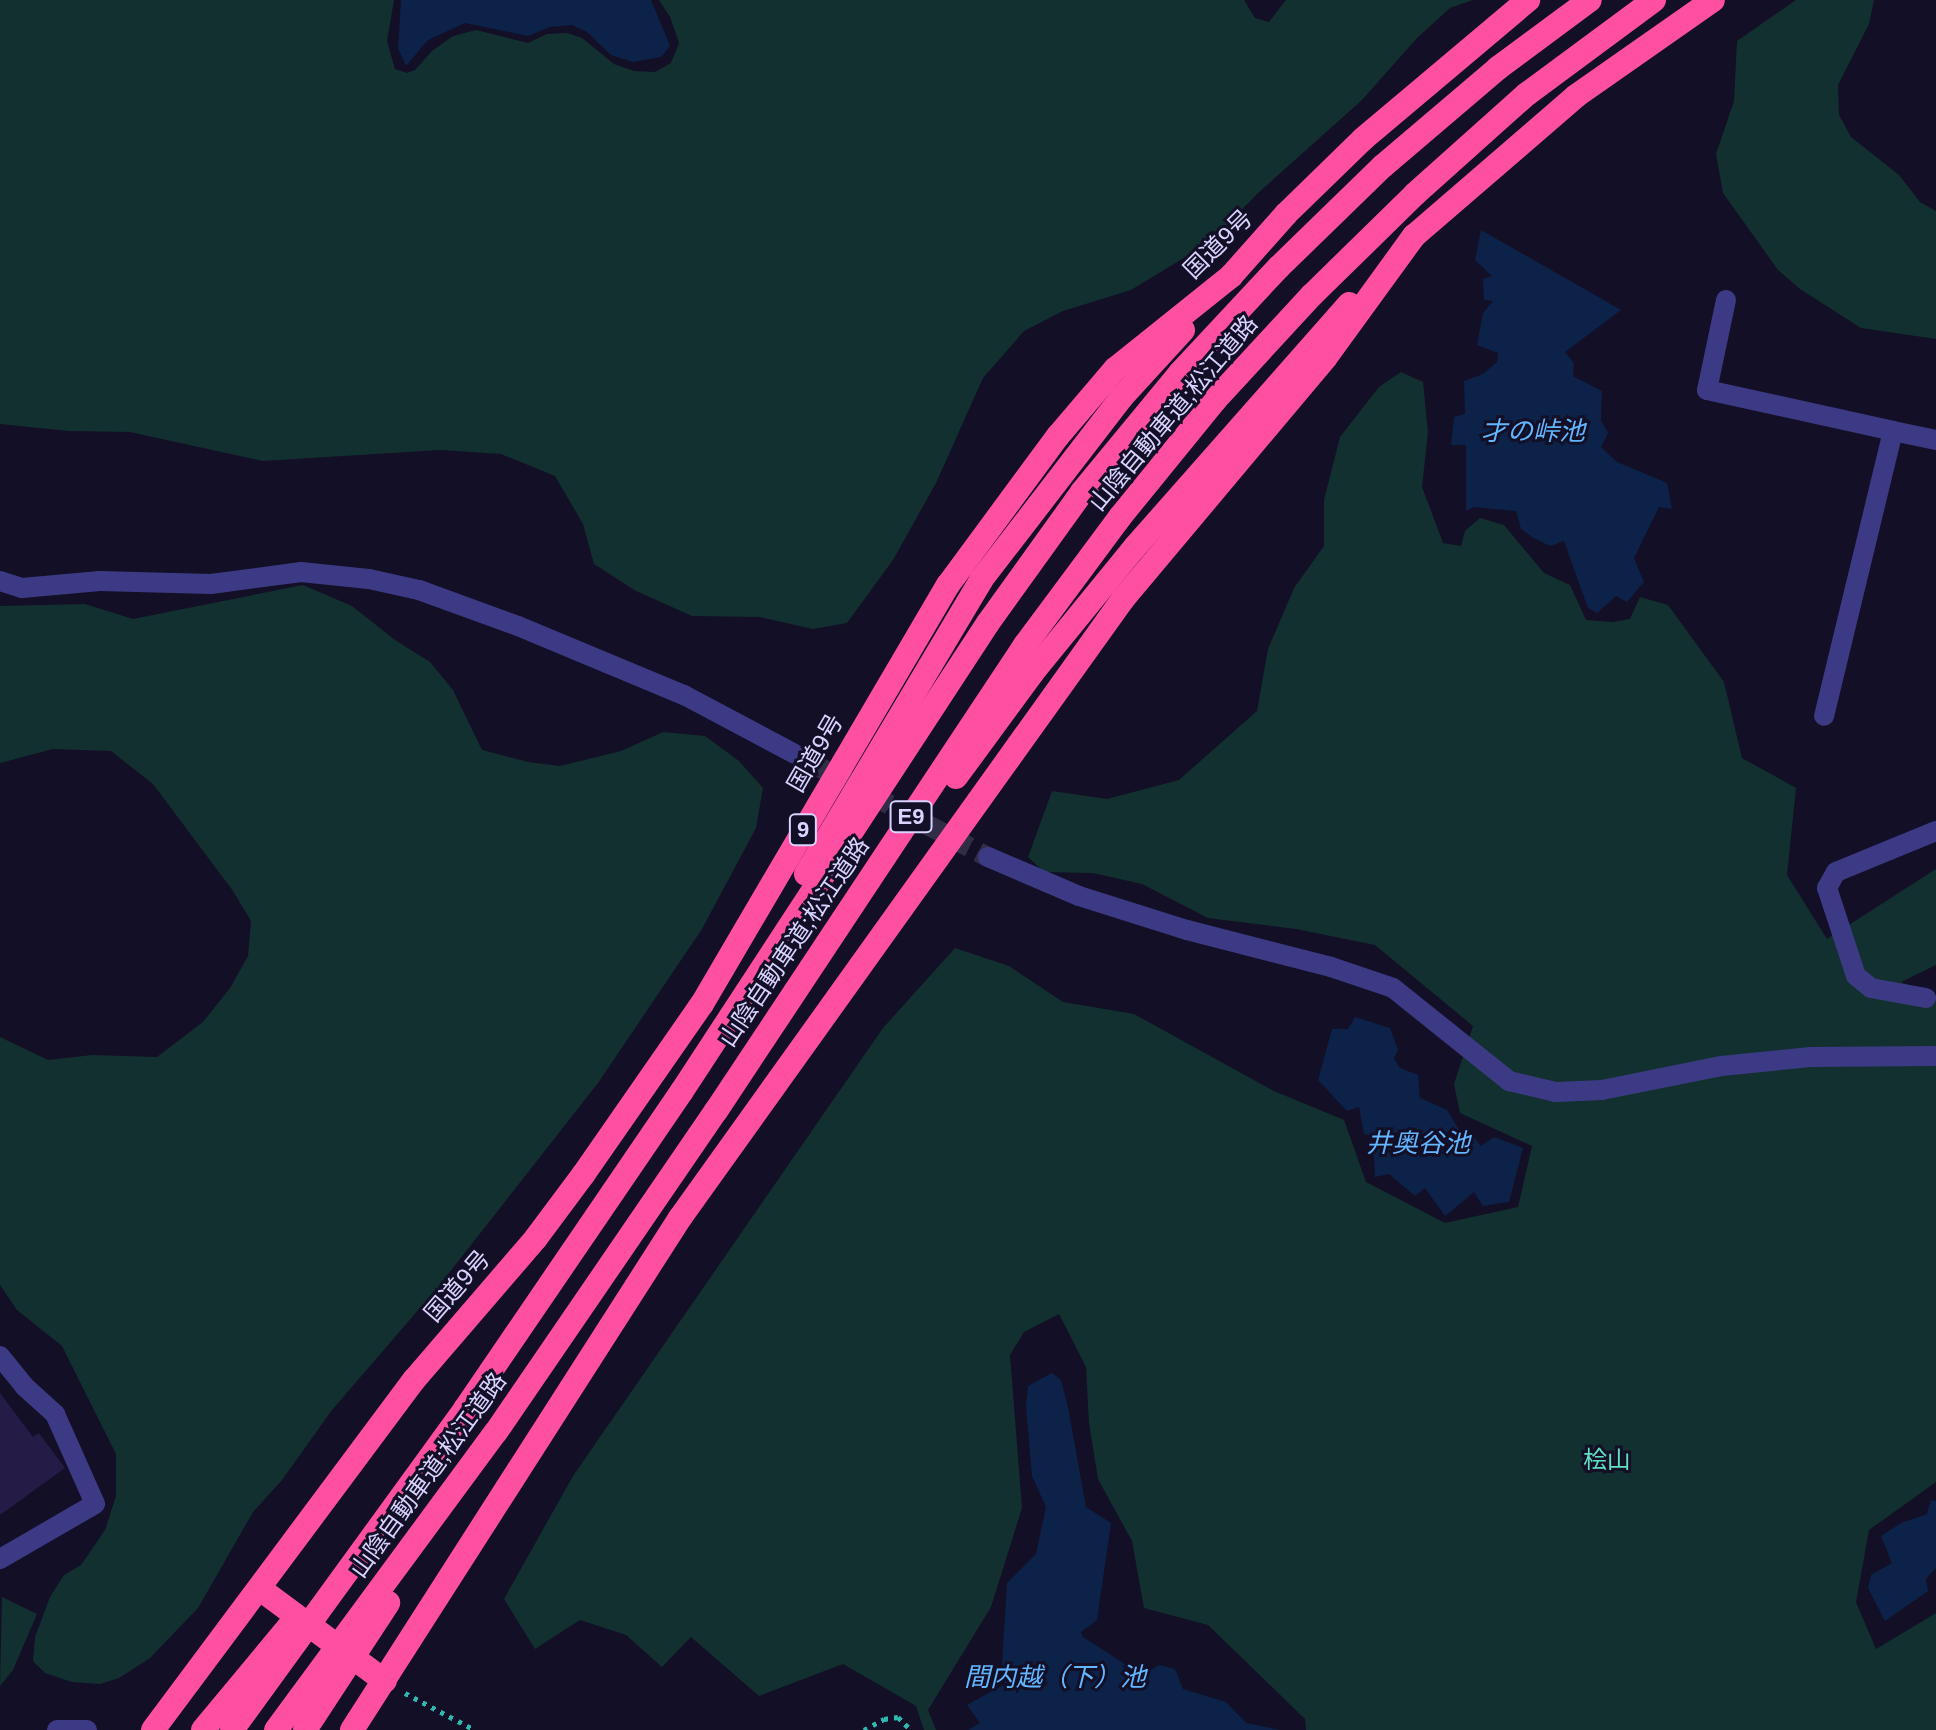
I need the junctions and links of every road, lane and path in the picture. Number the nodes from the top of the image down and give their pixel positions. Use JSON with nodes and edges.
{"nodes":[{"id":1,"x":1528,"y":0,"type":"edge"},
{"id":2,"x":1590,"y":0,"type":"edge"},
{"id":3,"x":1654,"y":0,"type":"edge"},
{"id":4,"x":1713,"y":0,"type":"edge"},
{"id":5,"x":1414,"y":236,"type":"junction"},
{"id":6,"x":1231,"y":276,"type":"junction"},
{"id":7,"x":1726,"y":300,"type":"dead end"},
{"id":8,"x":1893,"y":431,"type":"junction"},
{"id":9,"x":1936,"y":440,"type":"edge"},
{"id":10,"x":0,"y":581,"type":"edge"},
{"id":11,"x":1824,"y":716,"type":"dead end"},
{"id":12,"x":793,"y":753,"type":"tunnel mouth"},
{"id":13,"x":1936,"y":831,"type":"edge"},
{"id":14,"x":988,"y":857,"type":"tunnel mouth"},
{"id":15,"x":1926,"y":998,"type":"dead end"},
{"id":16,"x":1936,"y":1056,"type":"edge"},
{"id":17,"x":682,"y":1091,"type":"junction"},
{"id":18,"x":716,"y":1111,"type":"junction"},
{"id":19,"x":0,"y":1356,"type":"edge"},
{"id":20,"x":465,"y":1409,"type":"junction"},
{"id":21,"x":496,"y":1432,"type":"junction"},
{"id":22,"x":0,"y":1559,"type":"edge"},
{"id":23,"x":265,"y":1593,"type":"junction"},
{"id":24,"x":380,"y":1677,"type":"junction"},
{"id":25,"x":57,"y":1730,"type":"edge"},
{"id":26,"x":87,"y":1730,"type":"edge"},
{"id":27,"x":153,"y":1730,"type":"edge"},
{"id":28,"x":203,"y":1730,"type":"edge"},
{"id":29,"x":232,"y":1730,"type":"edge"},
{"id":30,"x":276,"y":1730,"type":"edge"},
{"id":31,"x":305,"y":1730,"type":"edge"},
{"id":32,"x":352,"y":1730,"type":"edge"},
{"id":33,"x":475,"y":1730,"type":"edge"},
{"id":34,"x":864,"y":1730,"type":"edge"},
{"id":35,"x":911,"y":1730,"type":"edge"}],
"edges":[{"from":1,"to":6,"type":"highway","name":"国道9号","number":"9"},
{"from":2,"to":17,"type":"highway","name":"山陰自動車道;松江道路","number":"E9"},
{"from":3,"to":18,"type":"highway","name":"山陰自動車道;松江道路","number":"E9"},
{"from":4,"to":5,"type":"highway"},
{"from":5,"to":18,"type":"highway"},
{"from":5,"to":24,"type":"highway"},
{"from":6,"to":17,"type":"highway"},
{"from":6,"to":23,"type":"highway","name":"国道9号","number":"9"},
{"from":7,"to":8,"type":"street"},
{"from":8,"to":9,"type":"street"},
{"from":8,"to":11,"type":"street"},
{"from":10,"to":12,"type":"street"},
{"from":13,"to":15,"type":"street"},
{"from":14,"to":16,"type":"street"},
{"from":17,"to":20,"type":"highway","name":"山陰自動車道;松江道路","number":"E9"},
{"from":18,"to":21,"type":"highway","name":"山陰自動車道;松江道路","number":"E9"},
{"from":19,"to":22,"type":"street"},
{"from":20,"to":28,"type":"highway"},
{"from":20,"to":29,"type":"highway","name":"山陰自動車道;松江道路","number":"E9"},
{"from":21,"to":30,"type":"highway","name":"山陰自動車道;松江道路","number":"E9"},
{"from":21,"to":31,"type":"highway"},
{"from":23,"to":24,"type":"highway"},
{"from":23,"to":27,"type":"highway","name":"国道9号","number":"9"},
{"from":24,"to":32,"type":"highway"},
{"from":24,"to":33,"type":"path"},
{"from":25,"to":26,"type":"street"},
{"from":34,"to":35,"type":"path"}]}
